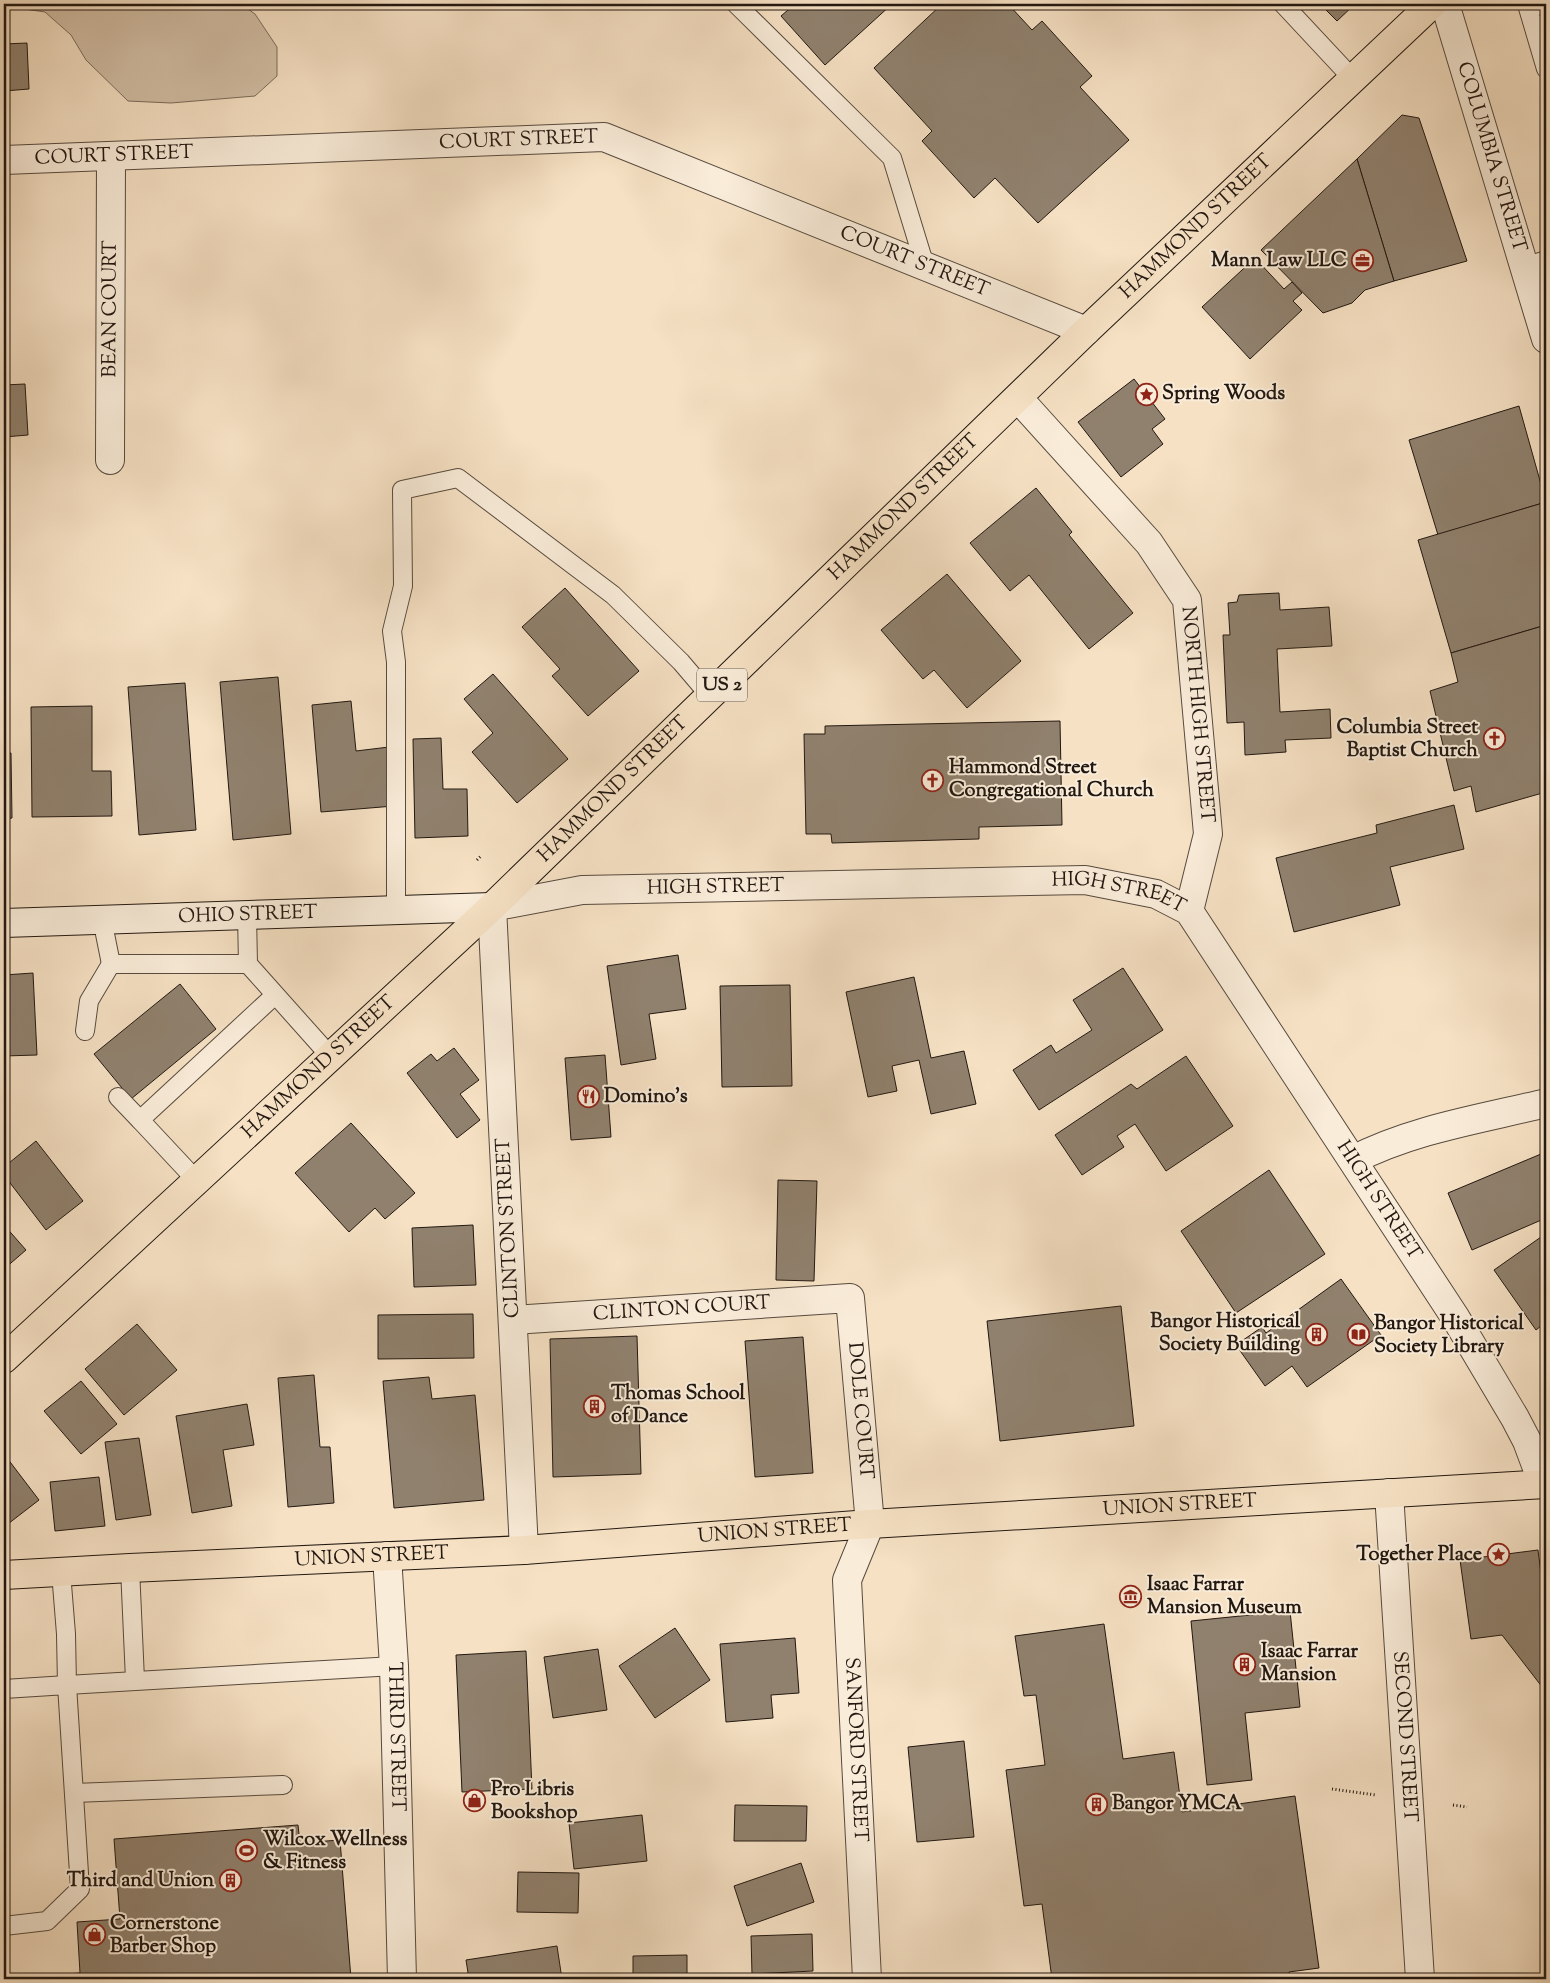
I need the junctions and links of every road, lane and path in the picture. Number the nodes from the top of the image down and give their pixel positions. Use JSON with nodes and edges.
{"nodes":[{"id":1,"x":1283,"y":4,"type":"edge"},
{"id":2,"x":1432,"y":4,"type":"edge"},
{"id":3,"x":1445,"y":4,"type":"edge"},
{"id":4,"x":1545,"y":4,"type":"edge"},
{"id":5,"x":741,"y":5,"type":"edge"},
{"id":6,"x":1546,"y":68,"type":"edge"},
{"id":7,"x":1352,"y":79,"type":"junction"},
{"id":8,"x":111,"y":156,"type":"junction"},
{"id":9,"x":4,"y":160,"type":"edge"},
{"id":10,"x":1535,"y":264,"type":"edge"},
{"id":11,"x":925,"y":266,"type":"junction"},
{"id":12,"x":1086,"y":331,"type":"junction"},
{"id":13,"x":1546,"y":339,"type":"edge"},
{"id":14,"x":1018,"y":398,"type":"junction"},
{"id":15,"x":110,"y":460,"type":"dead end"},
{"id":16,"x":710,"y":696,"type":"junction"},
{"id":17,"x":481,"y":856,"type":"dead end"},
{"id":18,"x":476,"y":860,"type":"dead end"},
{"id":19,"x":492,"y":907,"type":"junction"},
{"id":20,"x":396,"y":910,"type":"junction"},
{"id":21,"x":1189,"y":911,"type":"junction"},
{"id":22,"x":247,"y":915,"type":"junction"},
{"id":23,"x":102,"y":919,"type":"junction"},
{"id":24,"x":4,"y":922,"type":"edge"},
{"id":25,"x":111,"y":964,"type":"junction"},
{"id":26,"x":248,"y":964,"type":"junction"},
{"id":27,"x":275,"y":995,"type":"junction"},
{"id":28,"x":85,"y":1031,"type":"dead end"},
{"id":29,"x":331,"y":1057,"type":"junction"},
{"id":30,"x":118,"y":1098,"type":"dead end"},
{"id":31,"x":1546,"y":1103,"type":"edge"},
{"id":32,"x":140,"y":1120,"type":"junction"},
{"id":33,"x":1353,"y":1160,"type":"junction"},
{"id":34,"x":198,"y":1181,"type":"junction"},
{"id":35,"x":850,"y":1298,"type":"joint"},
{"id":36,"x":513,"y":1320,"type":"junction"},
{"id":37,"x":4,"y":1359,"type":"edge"},
{"id":38,"x":1544,"y":1484,"type":"edge"},
{"id":39,"x":1389,"y":1493,"type":"junction"},
{"id":40,"x":870,"y":1524,"type":"junction"},
{"id":41,"x":524,"y":1550,"type":"junction"},
{"id":42,"x":387,"y":1556,"type":"junction"},
{"id":43,"x":130,"y":1568,"type":"junction"},
{"id":44,"x":61,"y":1572,"type":"junction"},
{"id":45,"x":4,"y":1575,"type":"edge"},
{"id":46,"x":394,"y":1666,"type":"junction"},
{"id":47,"x":135,"y":1680,"type":"junction"},
{"id":48,"x":66,"y":1685,"type":"junction"},
{"id":49,"x":4,"y":1689,"type":"edge"},
{"id":50,"x":282,"y":1785,"type":"dead end"},
{"id":51,"x":1332,"y":1789,"type":"dead end"},
{"id":52,"x":74,"y":1793,"type":"junction"},
{"id":53,"x":1376,"y":1796,"type":"dead end"},
{"id":54,"x":1453,"y":1805,"type":"dead end"},
{"id":55,"x":1467,"y":1807,"type":"dead end"},
{"id":56,"x":4,"y":1926,"type":"edge"},
{"id":57,"x":402,"y":1979,"type":"edge"},
{"id":58,"x":868,"y":1979,"type":"edge"},
{"id":59,"x":1420,"y":1979,"type":"edge"}],
"edges":[{"from":1,"to":7,"type":"lane"},
{"from":2,"to":7,"type":"main road","name":"HAMMOND STREET","number":"US 2"},
{"from":3,"to":10,"type":"street","name":"COLUMBIA STREET"},
{"from":4,"to":6,"type":"lane"},
{"from":5,"to":11,"type":"lane"},
{"from":7,"to":12,"type":"main road","name":"HAMMOND STREET","number":"US 2"},
{"from":8,"to":9,"type":"street","name":"COURT STREET"},
{"from":8,"to":11,"type":"street","name":"COURT STREET"},
{"from":8,"to":15,"type":"street","name":"BEAN COURT"},
{"from":10,"to":13,"type":"street","name":"COLUMBIA STREET"},
{"from":11,"to":12,"type":"street","name":"COURT STREET"},
{"from":12,"to":14,"type":"main road","name":"HAMMOND STREET","number":"US 2"},
{"from":14,"to":16,"type":"main road","name":"HAMMOND STREET","number":"US 2"},
{"from":14,"to":21,"type":"street","name":"NORTH HIGH STREET"},
{"from":16,"to":19,"type":"main road","name":"HAMMOND STREET","number":"US 2"},
{"from":16,"to":20,"type":"lane"},
{"from":17,"to":18,"type":"path"},
{"from":19,"to":20,"type":"street","name":"OHIO STREET"},
{"from":19,"to":21,"type":"street","name":"HIGH STREET"},
{"from":19,"to":29,"type":"main road","name":"HAMMOND STREET","number":"US 2"},
{"from":19,"to":36,"type":"street","name":"CLINTON STREET"},
{"from":20,"to":22,"type":"street","name":"OHIO STREET"},
{"from":21,"to":33,"type":"street","name":"HIGH STREET"},
{"from":22,"to":23,"type":"street","name":"OHIO STREET"},
{"from":22,"to":26,"type":"lane"},
{"from":23,"to":24,"type":"street","name":"OHIO STREET"},
{"from":23,"to":25,"type":"lane"},
{"from":25,"to":26,"type":"lane"},
{"from":25,"to":28,"type":"lane"},
{"from":26,"to":27,"type":"lane"},
{"from":27,"to":29,"type":"lane"},
{"from":27,"to":32,"type":"lane"},
{"from":29,"to":34,"type":"main road","name":"HAMMOND STREET","number":"US 2"},
{"from":30,"to":32,"type":"lane"},
{"from":31,"to":33,"type":"street"},
{"from":32,"to":34,"type":"lane"},
{"from":33,"to":38,"type":"street","name":"HIGH STREET"},
{"from":34,"to":37,"type":"main road","name":"HAMMOND STREET","number":"US 2"},
{"from":35,"to":36,"type":"street","name":"CLINTON COURT"},
{"from":35,"to":40,"type":"street","name":"DOLE COURT"},
{"from":36,"to":41,"type":"street","name":"CLINTON STREET"},
{"from":38,"to":39,"type":"main road","name":"UNION STREET"},
{"from":39,"to":40,"type":"main road","name":"UNION STREET"},
{"from":39,"to":59,"type":"street","name":"SECOND STREET"},
{"from":40,"to":41,"type":"main road","name":"UNION STREET"},
{"from":40,"to":58,"type":"street","name":"SANFORD STREET"},
{"from":41,"to":42,"type":"main road","name":"UNION STREET"},
{"from":42,"to":43,"type":"main road","name":"UNION STREET"},
{"from":42,"to":46,"type":"street","name":"THIRD STREET"},
{"from":43,"to":44,"type":"main road","name":"UNION STREET"},
{"from":43,"to":47,"type":"lane"},
{"from":44,"to":45,"type":"main road","name":"UNION STREET"},
{"from":44,"to":48,"type":"lane"},
{"from":46,"to":47,"type":"lane"},
{"from":46,"to":57,"type":"street","name":"THIRD STREET"},
{"from":47,"to":48,"type":"lane"},
{"from":48,"to":49,"type":"lane"},
{"from":48,"to":52,"type":"lane"},
{"from":50,"to":52,"type":"lane"},
{"from":51,"to":53,"type":"path"},
{"from":52,"to":56,"type":"lane"},
{"from":54,"to":55,"type":"path"}]}
